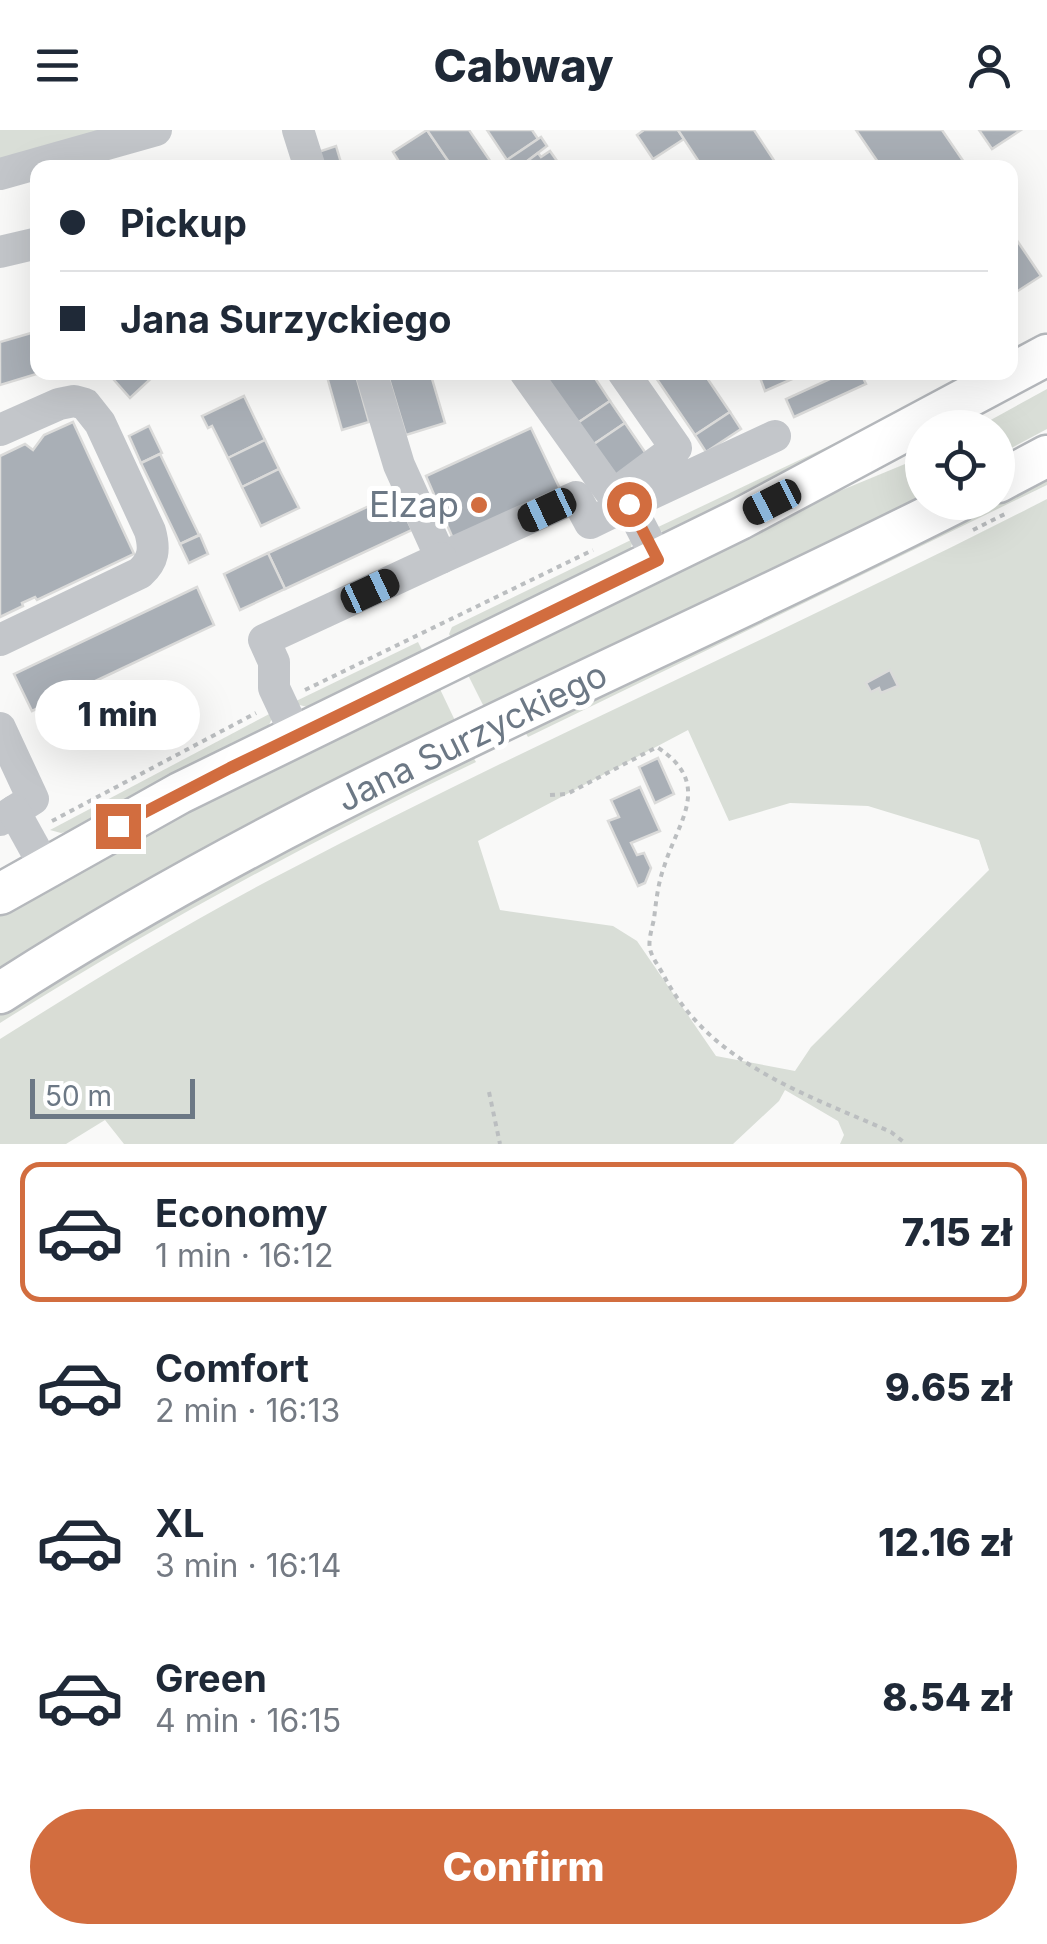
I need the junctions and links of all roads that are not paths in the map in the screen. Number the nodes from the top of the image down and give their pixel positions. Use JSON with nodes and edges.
{"nodes":[{"id":1,"x":156,"y":130,"type":"edge"},
{"id":2,"x":298,"y":130,"type":"edge"},
{"id":3,"x":103,"y":156,"type":"edge"},
{"id":4,"x":307,"y":160,"type":"edge"},
{"id":5,"x":30,"y":169,"type":"edge"},
{"id":6,"x":0,"y":174,"type":"edge"},
{"id":7,"x":30,"y":244,"type":"edge"},
{"id":8,"x":0,"y":252,"type":"edge"},
{"id":9,"x":1047,"y":355,"type":"edge"},
{"id":10,"x":1018,"y":371,"type":"edge"},
{"id":11,"x":373,"y":380,"type":"edge"},
{"id":12,"x":531,"y":380,"type":"edge"},
{"id":13,"x":629,"y":380,"type":"edge"},
{"id":14,"x":1001,"y":380,"type":"edge"},
{"id":15,"x":0,"y":430,"type":"edge"},
{"id":16,"x":775,"y":436,"type":"dead end"},
{"id":17,"x":1047,"y":456,"type":"edge"},
{"id":18,"x":1015,"y":473,"type":"edge"},
{"id":19,"x":625,"y":497,"type":"junction"},
{"id":20,"x":920,"y":520,"type":"edge"},
{"id":21,"x":440,"y":558,"type":"junction"},
{"id":22,"x":658,"y":560,"type":"junction"},
{"id":23,"x":0,"y":640,"type":"edge"},
{"id":24,"x":293,"y":716,"type":"junction"},
{"id":25,"x":0,"y":728,"type":"edge"},
{"id":26,"x":7,"y":815,"type":"edge"},
{"id":27,"x":45,"y":867,"type":"junction"},
{"id":28,"x":0,"y":894,"type":"edge"},
{"id":29,"x":0,"y":993,"type":"edge"}],
"edges":[{"from":1,"to":3,"type":"street"},
{"from":2,"to":4,"type":"street"},
{"from":5,"to":6,"type":"street"},
{"from":7,"to":8,"type":"street"},
{"from":9,"to":10,"type":"main road"},
{"from":11,"to":21,"type":"street"},
{"from":12,"to":19,"type":"street"},
{"from":13,"to":19,"type":"street"},
{"from":14,"to":22,"type":"main road"},
{"from":15,"to":23,"type":"street"},
{"from":16,"to":19,"type":"street"},
{"from":17,"to":18,"type":"main road"},
{"from":19,"to":21,"type":"street"},
{"from":19,"to":22,"type":"street"},
{"from":20,"to":29,"type":"main road","name":"Jana Surzyckiego"},
{"from":21,"to":24,"type":"street"},
{"from":22,"to":24,"type":"main road"},
{"from":24,"to":27,"type":"main road"},
{"from":25,"to":26,"type":"street"},
{"from":26,"to":27,"type":"street"},
{"from":27,"to":28,"type":"main road"}]}
